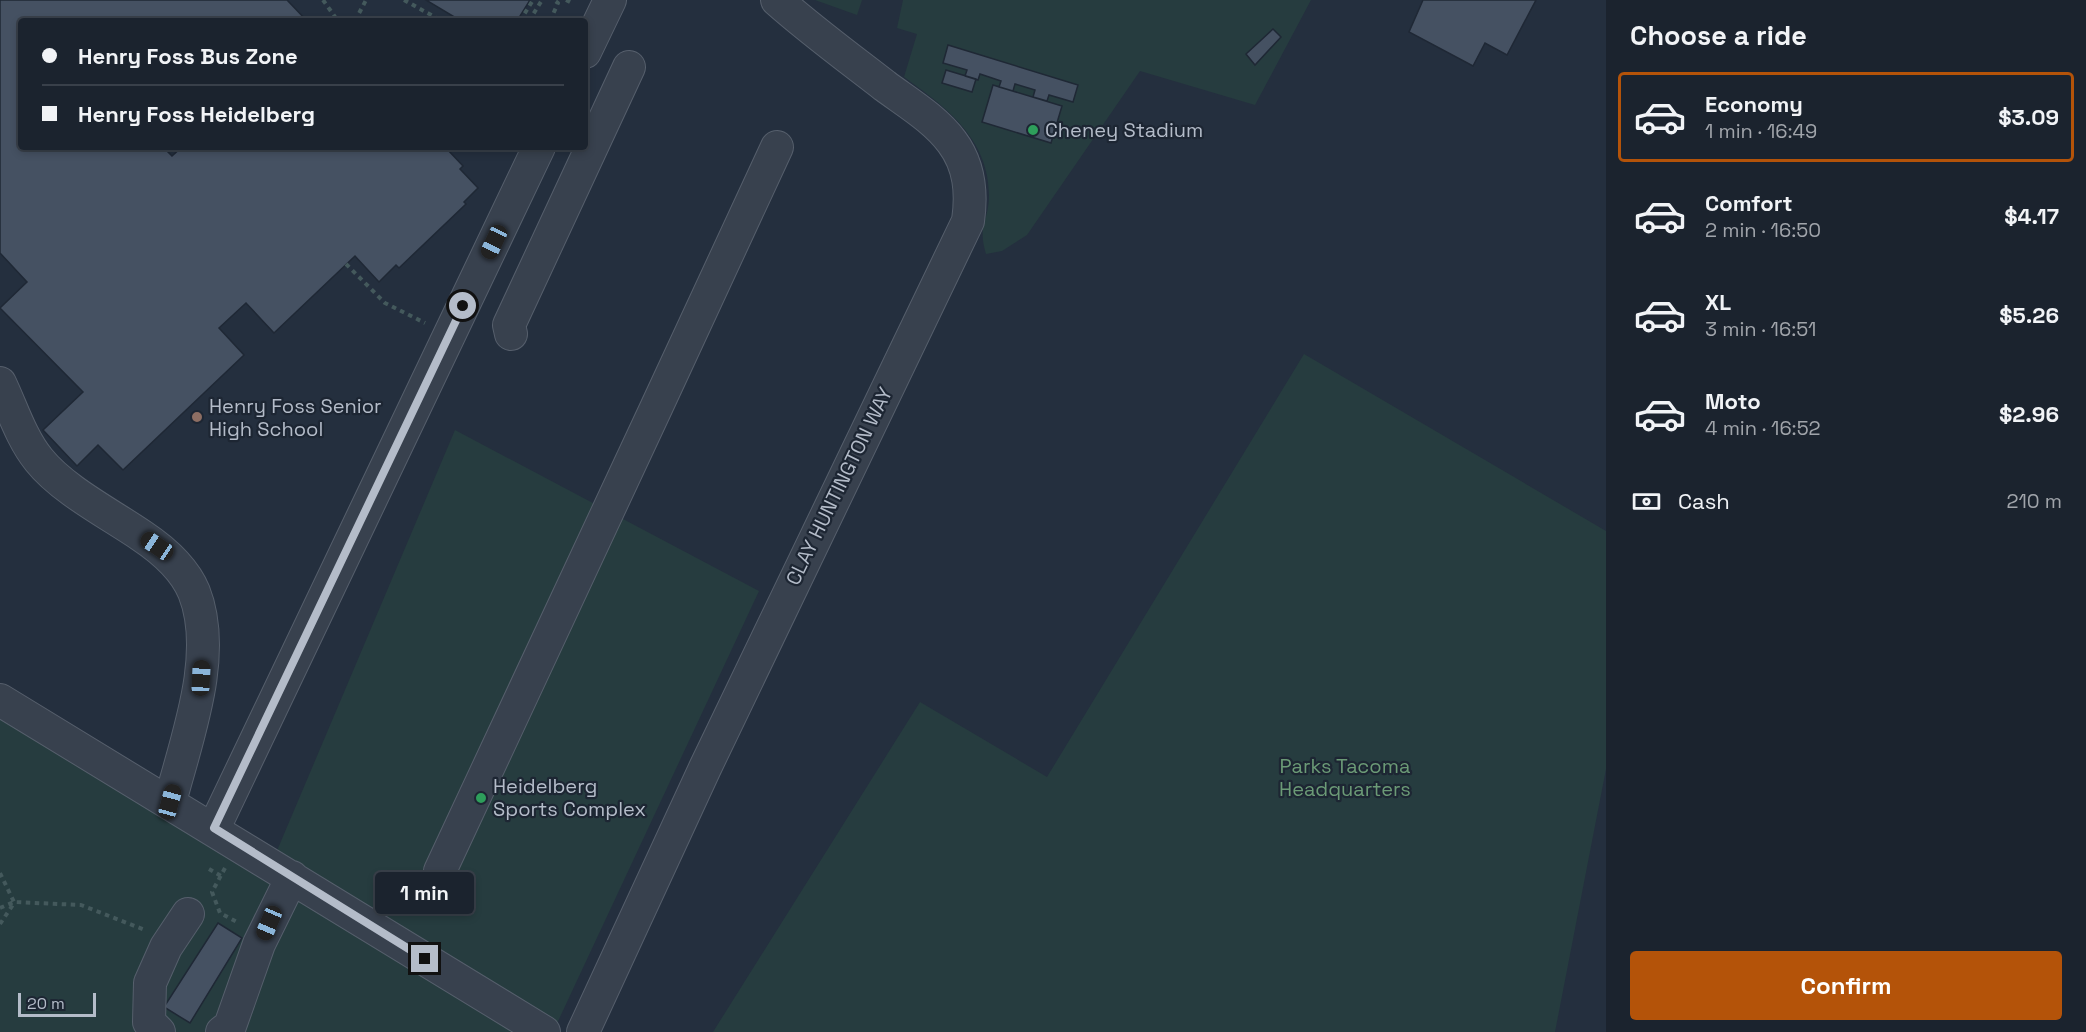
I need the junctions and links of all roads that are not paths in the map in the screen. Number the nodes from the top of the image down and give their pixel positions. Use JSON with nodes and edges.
{"nodes":[{"id":1,"x":610,"y":0,"type":"edge"},
{"id":2,"x":777,"y":0,"type":"edge"},
{"id":3,"x":588,"y":46,"type":"edge"},
{"id":4,"x":629,"y":67,"type":"dead end"},
{"id":5,"x":777,"y":147,"type":"dead end"},
{"id":6,"x":538,"y":150,"type":"edge"},
{"id":7,"x":511,"y":334,"type":"dead end"},
{"id":8,"x":0,"y":383,"type":"edge"},
{"id":9,"x":0,"y":700,"type":"edge"},
{"id":10,"x":170,"y":802,"type":"junction"},
{"id":11,"x":214,"y":828,"type":"junction"},
{"id":12,"x":441,"y":871,"type":"dead end"},
{"id":13,"x":292,"y":877,"type":"junction"},
{"id":14,"x":181,"y":925,"type":"road end"},
{"id":15,"x":159,"y":1032,"type":"edge"},
{"id":16,"x":222,"y":1032,"type":"edge"},
{"id":17,"x":544,"y":1032,"type":"edge"},
{"id":18,"x":583,"y":1032,"type":"edge"}],
"edges":[{"from":1,"to":3,"type":"street"},
{"from":2,"to":18,"type":"street","name":"CLAY HUNTINGTON WAY"},
{"from":4,"to":7,"type":"street"},
{"from":5,"to":12,"type":"street"},
{"from":6,"to":11,"type":"street"},
{"from":8,"to":10,"type":"street"},
{"from":9,"to":10,"type":"street"},
{"from":10,"to":11,"type":"street"},
{"from":11,"to":13,"type":"street"},
{"from":13,"to":16,"type":"street"},
{"from":13,"to":17,"type":"street"},
{"from":14,"to":15,"type":"street"}]}
